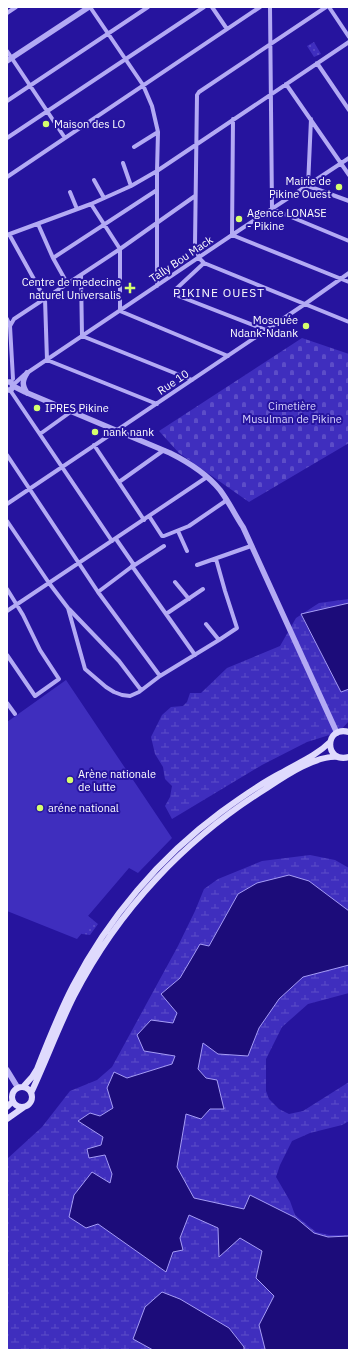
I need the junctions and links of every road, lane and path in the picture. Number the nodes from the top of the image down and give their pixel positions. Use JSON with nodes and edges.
{"nodes":[{"id":1,"x":16,"y":7,"type":"edge"},
{"id":2,"x":89,"y":7,"type":"edge"},
{"id":3,"x":148,"y":7,"type":"edge"},
{"id":4,"x":204,"y":7,"type":"edge"},
{"id":5,"x":212,"y":7,"type":"edge"},
{"id":6,"x":260,"y":7,"type":"edge"},
{"id":7,"x":270,"y":7,"type":"edge"},
{"id":8,"x":328,"y":7,"type":"edge"},
{"id":9,"x":7,"y":13,"type":"edge"},
{"id":10,"x":227,"y":29,"type":"junction"},
{"id":11,"x":108,"y":34,"type":"junction"},
{"id":12,"x":349,"y":37,"type":"edge"},
{"id":13,"x":349,"y":42,"type":"edge"},
{"id":14,"x":270,"y":44,"type":"junction"},
{"id":15,"x":7,"y":51,"type":"edge"},
{"id":16,"x":9,"y":59,"type":"edge"},
{"id":17,"x":126,"y":59,"type":"junction"},
{"id":18,"x":317,"y":63,"type":"junction"},
{"id":19,"x":286,"y":84,"type":"junction"},
{"id":20,"x":30,"y":85,"type":"junction"},
{"id":21,"x":143,"y":85,"type":"junction"},
{"id":22,"x":270,"y":95,"type":"junction"},
{"id":23,"x":7,"y":101,"type":"edge"},
{"id":24,"x":349,"y":110,"type":"edge"},
{"id":25,"x":47,"y":111,"type":"junction"},
{"id":26,"x":234,"y":119,"type":"junction"},
{"id":27,"x":311,"y":119,"type":"junction"},
{"id":28,"x":158,"y":132,"type":"junction"},
{"id":29,"x":7,"y":138,"type":"edge"},
{"id":30,"x":65,"y":138,"type":"junction"},
{"id":31,"x":196,"y":144,"type":"junction"},
{"id":32,"x":134,"y":147,"type":"dead end"},
{"id":33,"x":349,"y":158,"type":"edge"},
{"id":34,"x":123,"y":163,"type":"dead end"},
{"id":35,"x":341,"y":164,"type":"junction"},
{"id":36,"x":156,"y":171,"type":"junction"},
{"id":37,"x":349,"y":175,"type":"edge"},
{"id":38,"x":7,"y":177,"type":"edge"},
{"id":39,"x":94,"y":180,"type":"dead end"},
{"id":40,"x":131,"y":186,"type":"junction"},
{"id":41,"x":308,"y":186,"type":"junction"},
{"id":42,"x":157,"y":190,"type":"junction"},
{"id":43,"x":70,"y":192,"type":"dead end"},
{"id":44,"x":195,"y":196,"type":"junction"},
{"id":45,"x":104,"y":198,"type":"junction"},
{"id":46,"x":349,"y":201,"type":"edge"},
{"id":47,"x":91,"y":204,"type":"junction"},
{"id":48,"x":272,"y":209,"type":"junction"},
{"id":49,"x":77,"y":210,"type":"junction"},
{"id":50,"x":38,"y":224,"type":"junction"},
{"id":51,"x":104,"y":224,"type":"junction"},
{"id":52,"x":157,"y":224,"type":"junction"},
{"id":53,"x":8,"y":235,"type":"edge"},
{"id":54,"x":232,"y":235,"type":"junction"},
{"id":55,"x":349,"y":241,"type":"edge"},
{"id":56,"x":120,"y":249,"type":"junction"},
{"id":57,"x":53,"y":258,"type":"junction"},
{"id":58,"x":199,"y":258,"type":"junction"},
{"id":59,"x":204,"y":263,"type":"junction"},
{"id":60,"x":349,"y":273,"type":"edge"},
{"id":61,"x":81,"y":275,"type":"junction"},
{"id":62,"x":340,"y":278,"type":"junction"},
{"id":63,"x":349,"y":282,"type":"edge"},
{"id":64,"x":67,"y":283,"type":"junction"},
{"id":65,"x":157,"y":286,"type":"junction"},
{"id":66,"x":45,"y":299,"type":"junction"},
{"id":67,"x":305,"y":304,"type":"junction"},
{"id":68,"x":120,"y":312,"type":"junction"},
{"id":69,"x":7,"y":319,"type":"edge"},
{"id":70,"x":349,"y":322,"type":"edge"},
{"id":71,"x":10,"y":326,"type":"junction"},
{"id":72,"x":266,"y":330,"type":"junction"},
{"id":73,"x":82,"y":336,"type":"junction"},
{"id":74,"x":228,"y":356,"type":"junction"},
{"id":75,"x":48,"y":360,"type":"junction"},
{"id":76,"x":26,"y":374,"type":"junction"},
{"id":77,"x":192,"y":380,"type":"junction"},
{"id":78,"x":10,"y":385,"type":"edge"},
{"id":79,"x":26,"y":393,"type":"junction"},
{"id":80,"x":156,"y":404,"type":"junction"},
{"id":81,"x":72,"y":411,"type":"junction"},
{"id":82,"x":117,"y":430,"type":"junction"},
{"id":83,"x":40,"y":434,"type":"junction"},
{"id":84,"x":94,"y":445,"type":"junction"},
{"id":85,"x":164,"y":450,"type":"junction"},
{"id":86,"x":7,"y":455,"type":"edge"},
{"id":87,"x":62,"y":467,"type":"junction"},
{"id":88,"x":207,"y":477,"type":"junction"},
{"id":89,"x":119,"y":482,"type":"junction"},
{"id":90,"x":30,"y":488,"type":"junction"},
{"id":91,"x":227,"y":500,"type":"junction"},
{"id":92,"x":7,"y":504,"type":"edge"},
{"id":93,"x":150,"y":516,"type":"junction"},
{"id":94,"x":144,"y":520,"type":"junction"},
{"id":95,"x":7,"y":521,"type":"edge"},
{"id":96,"x":178,"y":531,"type":"junction"},
{"id":97,"x":114,"y":540,"type":"junction"},
{"id":98,"x":164,"y":546,"type":"dead end"},
{"id":99,"x":251,"y":546,"type":"junction"},
{"id":100,"x":187,"y":551,"type":"dead end"},
{"id":101,"x":216,"y":559,"type":"junction"},
{"id":102,"x":80,"y":562,"type":"junction"},
{"id":103,"x":197,"y":565,"type":"dead end"},
{"id":104,"x":133,"y":566,"type":"junction"},
{"id":105,"x":175,"y":582,"type":"dead end"},
{"id":106,"x":49,"y":583,"type":"junction"},
{"id":107,"x":7,"y":589,"type":"edge"},
{"id":108,"x":203,"y":589,"type":"dead end"},
{"id":109,"x":98,"y":592,"type":"junction"},
{"id":110,"x":189,"y":599,"type":"junction"},
{"id":111,"x":18,"y":604,"type":"junction"},
{"id":112,"x":68,"y":608,"type":"junction"},
{"id":113,"x":7,"y":611,"type":"edge"},
{"id":114,"x":166,"y":614,"type":"junction"},
{"id":115,"x":206,"y":624,"type":"dead end"},
{"id":116,"x":219,"y":640,"type":"junction"},
{"id":117,"x":7,"y":655,"type":"edge"},
{"id":118,"x":195,"y":655,"type":"junction"},
{"id":119,"x":160,"y":676,"type":"junction"},
{"id":120,"x":141,"y":690,"type":"junction"},
{"id":121,"x":7,"y":703,"type":"edge"},
{"id":122,"x":16,"y":714,"type":"dead end"},
{"id":123,"x":349,"y":732,"type":"edge"},
{"id":124,"x":337,"y":733,"type":"junction"},
{"id":125,"x":330,"y":742,"type":"junction"},
{"id":126,"x":338,"y":757,"type":"junction"},
{"id":127,"x":349,"y":757,"type":"edge"},
{"id":128,"x":7,"y":1070,"type":"edge"},
{"id":129,"x":20,"y":1088,"type":"junction"},
{"id":130,"x":31,"y":1093,"type":"junction"},
{"id":131,"x":13,"y":1101,"type":"junction"},
{"id":132,"x":7,"y":1107,"type":"edge"},
{"id":133,"x":24,"y":1107,"type":"junction"},
{"id":134,"x":7,"y":1119,"type":"edge"}],
"edges":[{"from":1,"to":9,"type":"street"},
{"from":2,"to":11,"type":"street"},
{"from":2,"to":16,"type":"street"},
{"from":3,"to":11,"type":"street"},
{"from":4,"to":17,"type":"street"},
{"from":5,"to":10,"type":"street"},
{"from":6,"to":10,"type":"street"},
{"from":7,"to":14,"type":"street"},
{"from":8,"to":12,"type":"street"},
{"from":8,"to":14,"type":"street"},
{"from":10,"to":21,"type":"street"},
{"from":11,"to":17,"type":"street"},
{"from":11,"to":20,"type":"street"},
{"from":13,"to":18,"type":"street"},
{"from":14,"to":22,"type":"street"},
{"from":14,"to":31,"type":"street"},
{"from":15,"to":16,"type":"street"},
{"from":16,"to":20,"type":"street"},
{"from":17,"to":21,"type":"street"},
{"from":17,"to":25,"type":"street"},
{"from":18,"to":19,"type":"street"},
{"from":18,"to":24,"type":"street"},
{"from":19,"to":22,"type":"street"},
{"from":19,"to":27,"type":"street"},
{"from":20,"to":23,"type":"street"},
{"from":20,"to":25,"type":"street"},
{"from":21,"to":28,"type":"street"},
{"from":21,"to":30,"type":"street"},
{"from":22,"to":26,"type":"street"},
{"from":22,"to":48,"type":"street"},
{"from":25,"to":29,"type":"street"},
{"from":25,"to":30,"type":"street"},
{"from":26,"to":31,"type":"street"},
{"from":26,"to":54,"type":"street"},
{"from":27,"to":35,"type":"street"},
{"from":27,"to":41,"type":"street"},
{"from":28,"to":32,"type":"street"},
{"from":28,"to":36,"type":"street"},
{"from":30,"to":38,"type":"street"},
{"from":31,"to":36,"type":"street"},
{"from":31,"to":44,"type":"street"},
{"from":33,"to":35,"type":"street","name":"Tally Bou Mack"},
{"from":34,"to":40,"type":"street"},
{"from":35,"to":37,"type":"street"},
{"from":35,"to":41,"type":"street","name":"Tally Bou Mack"},
{"from":36,"to":40,"type":"street"},
{"from":36,"to":42,"type":"street"},
{"from":39,"to":45,"type":"street"},
{"from":40,"to":45,"type":"street"},
{"from":41,"to":46,"type":"street"},
{"from":41,"to":48,"type":"street","name":"Tally Bou Mack"},
{"from":42,"to":51,"type":"street"},
{"from":42,"to":52,"type":"street"},
{"from":43,"to":49,"type":"street"},
{"from":44,"to":52,"type":"street"},
{"from":44,"to":58,"type":"street"},
{"from":45,"to":47,"type":"street"},
{"from":47,"to":49,"type":"street"},
{"from":47,"to":51,"type":"street"},
{"from":48,"to":54,"type":"street","name":"Tally Bou Mack"},
{"from":48,"to":55,"type":"street"},
{"from":49,"to":50,"type":"street"},
{"from":50,"to":53,"type":"street"},
{"from":50,"to":57,"type":"street"},
{"from":51,"to":56,"type":"street"},
{"from":51,"to":57,"type":"street"},
{"from":52,"to":56,"type":"street"},
{"from":52,"to":65,"type":"street"},
{"from":53,"to":66,"type":"street"},
{"from":54,"to":58,"type":"street","name":"Tally Bou Mack"},
{"from":54,"to":62,"type":"street"},
{"from":56,"to":61,"type":"street"},
{"from":56,"to":68,"type":"street"},
{"from":57,"to":64,"type":"street"},
{"from":58,"to":59,"type":"street"},
{"from":58,"to":65,"type":"street","name":"Tally Bou Mack"},
{"from":59,"to":67,"type":"street"},
{"from":59,"to":72,"type":"street"},
{"from":60,"to":62,"type":"street","name":"Rue 10"},
{"from":61,"to":64,"type":"street"},
{"from":61,"to":73,"type":"street"},
{"from":62,"to":63,"type":"street"},
{"from":62,"to":67,"type":"street","name":"Rue 10"},
{"from":64,"to":66,"type":"street"},
{"from":65,"to":68,"type":"street","name":"Tally Bou Mack"},
{"from":66,"to":71,"type":"street"},
{"from":66,"to":75,"type":"street"},
{"from":67,"to":70,"type":"street"},
{"from":67,"to":72,"type":"street","name":"Rue 10"},
{"from":68,"to":73,"type":"street","name":"Tally Bou Mack"},
{"from":68,"to":74,"type":"street"},
{"from":69,"to":71,"type":"street"},
{"from":71,"to":78,"type":"street"},
{"from":72,"to":74,"type":"street","name":"Rue 10"},
{"from":73,"to":75,"type":"street","name":"Tally Bou Mack"},
{"from":73,"to":77,"type":"street"},
{"from":74,"to":77,"type":"street","name":"Rue 10"},
{"from":75,"to":76,"type":"street","name":"Tally Bou Mack"},
{"from":75,"to":80,"type":"street"},
{"from":76,"to":78,"type":"street","name":"Tally Bou Mack"},
{"from":76,"to":79,"type":"street"},
{"from":77,"to":80,"type":"street","name":"Rue 10"},
{"from":78,"to":79,"type":"street"},
{"from":78,"to":83,"type":"street"},
{"from":79,"to":81,"type":"street"},
{"from":80,"to":82,"type":"street","name":"Rue 10"},
{"from":81,"to":82,"type":"street"},
{"from":81,"to":83,"type":"street"},
{"from":82,"to":84,"type":"street","name":"Rue 10"},
{"from":82,"to":85,"type":"street"},
{"from":83,"to":87,"type":"street"},
{"from":84,"to":87,"type":"street","name":"Rue 10"},
{"from":84,"to":89,"type":"street"},
{"from":85,"to":88,"type":"street"},
{"from":85,"to":89,"type":"street"},
{"from":86,"to":90,"type":"street"},
{"from":87,"to":90,"type":"street","name":"Rue 10"},
{"from":87,"to":97,"type":"street"},
{"from":88,"to":91,"type":"street"},
{"from":88,"to":93,"type":"street"},
{"from":89,"to":94,"type":"street"},
{"from":90,"to":92,"type":"street","name":"Rue 10"},
{"from":90,"to":102,"type":"street"},
{"from":91,"to":96,"type":"street"},
{"from":91,"to":99,"type":"street"},
{"from":93,"to":94,"type":"street"},
{"from":93,"to":96,"type":"street"},
{"from":94,"to":97,"type":"street"},
{"from":95,"to":106,"type":"street"},
{"from":96,"to":100,"type":"street"},
{"from":97,"to":102,"type":"street"},
{"from":97,"to":104,"type":"street"},
{"from":98,"to":104,"type":"street"},
{"from":99,"to":101,"type":"street"},
{"from":99,"to":124,"type":"street"},
{"from":101,"to":103,"type":"street"},
{"from":101,"to":116,"type":"street"},
{"from":102,"to":106,"type":"street"},
{"from":102,"to":109,"type":"street"},
{"from":104,"to":109,"type":"street"},
{"from":104,"to":114,"type":"street"},
{"from":105,"to":110,"type":"street"},
{"from":106,"to":111,"type":"street"},
{"from":106,"to":112,"type":"street"},
{"from":107,"to":111,"type":"street"},
{"from":108,"to":110,"type":"street"},
{"from":109,"to":119,"type":"street"},
{"from":110,"to":114,"type":"street"},
{"from":111,"to":113,"type":"street"},
{"from":111,"to":117,"type":"street"},
{"from":112,"to":120,"type":"street"},
{"from":112,"to":120,"type":"street"},
{"from":114,"to":118,"type":"street"},
{"from":115,"to":116,"type":"street"},
{"from":116,"to":118,"type":"street"},
{"from":118,"to":119,"type":"street"},
{"from":119,"to":120,"type":"street"},
{"from":121,"to":122,"type":"street"},
{"from":123,"to":124,"type":"main road"},
{"from":124,"to":125,"type":"main road"},
{"from":125,"to":126,"type":"main road"},
{"from":125,"to":129,"type":"main road"},
{"from":126,"to":127,"type":"main road"},
{"from":126,"to":130,"type":"main road"},
{"from":128,"to":129,"type":"street"},
{"from":129,"to":130,"type":"main road"},
{"from":129,"to":131,"type":"main road"},
{"from":130,"to":133,"type":"main road"},
{"from":131,"to":132,"type":"main road"},
{"from":131,"to":133,"type":"main road"},
{"from":133,"to":134,"type":"main road"}]}
